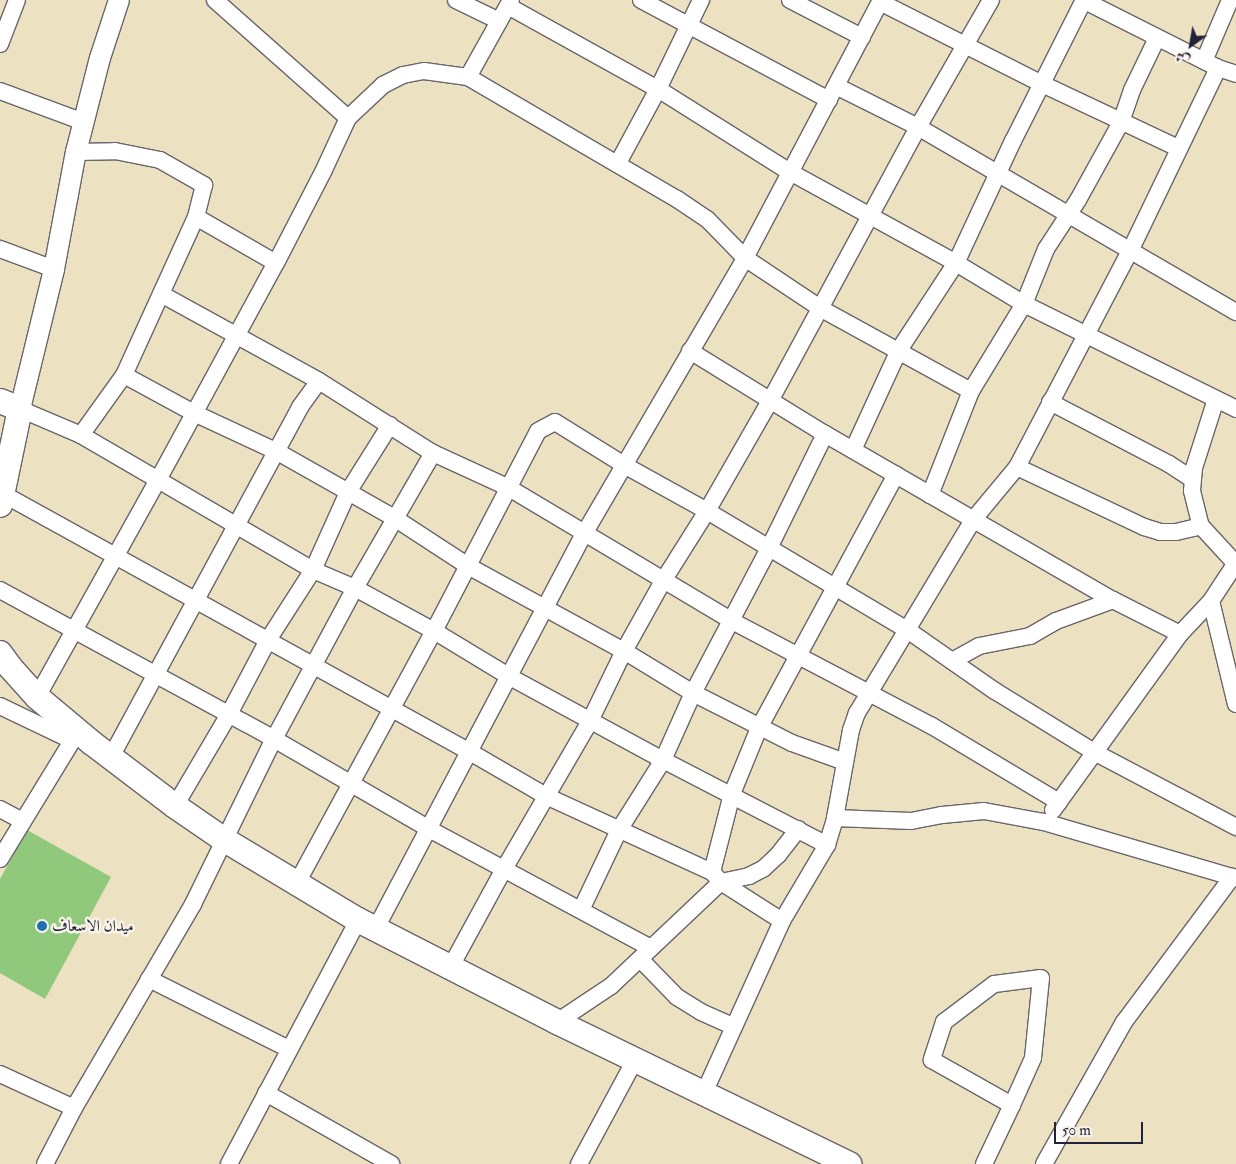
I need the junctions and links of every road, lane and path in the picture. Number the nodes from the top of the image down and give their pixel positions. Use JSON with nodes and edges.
{"nodes":[{"id":1,"x":118,"y":0,"type":"edge"},
{"id":2,"x":215,"y":0,"type":"edge"},
{"id":3,"x":456,"y":0,"type":"edge"},
{"id":4,"x":641,"y":0,"type":"edge"},
{"id":5,"x":701,"y":0,"type":"edge"},
{"id":6,"x":790,"y":0,"type":"edge"},
{"id":7,"x":992,"y":0,"type":"edge"},
{"id":8,"x":1084,"y":0,"type":"edge"},
{"id":9,"x":1230,"y":0,"type":"edge"},
{"id":10,"x":881,"y":1,"type":"edge"},
{"id":11,"x":11,"y":3,"type":"edge"},
{"id":12,"x":510,"y":3,"type":"edge"},
{"id":13,"x":499,"y":21,"type":"junction"},
{"id":14,"x":689,"y":25,"type":"junction"},
{"id":15,"x":862,"y":37,"type":"junction"},
{"id":16,"x":1157,"y":38,"type":"junction"},
{"id":17,"x":0,"y":44,"type":"edge"},
{"id":18,"x":965,"y":46,"type":"junction"},
{"id":19,"x":1211,"y":65,"type":"junction"},
{"id":20,"x":1236,"y":74,"type":"edge"},
{"id":21,"x":468,"y":77,"type":"junction"},
{"id":22,"x":1042,"y":84,"type":"junction"},
{"id":23,"x":658,"y":88,"type":"junction"},
{"id":24,"x":0,"y":91,"type":"edge"},
{"id":25,"x":832,"y":93,"type":"junction"},
{"id":26,"x":348,"y":118,"type":"junction"},
{"id":27,"x":84,"y":122,"type":"junction"},
{"id":28,"x":1121,"y":122,"type":"junction"},
{"id":29,"x":918,"y":128,"type":"junction"},
{"id":30,"x":1178,"y":148,"type":"junction"},
{"id":31,"x":76,"y":152,"type":"junction"},
{"id":32,"x":618,"y":163,"type":"junction"},
{"id":33,"x":790,"y":172,"type":"junction"},
{"id":34,"x":998,"y":176,"type":"junction"},
{"id":35,"x":1069,"y":215,"type":"junction"},
{"id":36,"x":196,"y":217,"type":"junction"},
{"id":37,"x":870,"y":217,"type":"junction"},
{"id":38,"x":0,"y":249,"type":"edge"},
{"id":39,"x":1131,"y":249,"type":"junction"},
{"id":40,"x":745,"y":258,"type":"junction"},
{"id":41,"x":276,"y":263,"type":"junction"},
{"id":42,"x":956,"y":263,"type":"junction"},
{"id":43,"x":54,"y":269,"type":"junction"},
{"id":44,"x":161,"y":294,"type":"junction"},
{"id":45,"x":1024,"y":304,"type":"junction"},
{"id":46,"x":820,"y":308,"type":"junction"},
{"id":47,"x":1236,"y":312,"type":"edge"},
{"id":48,"x":1085,"y":334,"type":"junction"},
{"id":49,"x":236,"y":335,"type":"junction"},
{"id":50,"x":899,"y":350,"type":"junction"},
{"id":51,"x":690,"y":351,"type":"junction"},
{"id":52,"x":124,"y":375,"type":"junction"},
{"id":53,"x":318,"y":381,"type":"junction"},
{"id":54,"x":971,"y":391,"type":"junction"},
{"id":55,"x":1216,"y":399,"type":"junction"},
{"id":56,"x":770,"y":401,"type":"junction"},
{"id":57,"x":1050,"y":402,"type":"junction"},
{"id":58,"x":10,"y":405,"type":"edge"},
{"id":59,"x":1236,"y":408,"type":"edge"},
{"id":60,"x":194,"y":413,"type":"junction"},
{"id":61,"x":390,"y":425,"type":"junction"},
{"id":62,"x":824,"y":434,"type":"junction"},
{"id":63,"x":81,"y":435,"type":"junction"},
{"id":64,"x":853,"y":450,"type":"junction"},
{"id":65,"x":276,"y":451,"type":"junction"},
{"id":66,"x":433,"y":453,"type":"junction"},
{"id":67,"x":624,"y":465,"type":"junction"},
{"id":68,"x":1017,"y":467,"type":"junction"},
{"id":69,"x":896,"y":476,"type":"junction"},
{"id":70,"x":1192,"y":479,"type":"junction"},
{"id":71,"x":158,"y":480,"type":"junction"},
{"id":72,"x":509,"y":488,"type":"junction"},
{"id":73,"x":348,"y":492,"type":"junction"},
{"id":74,"x":930,"y":495,"type":"junction"},
{"id":75,"x":1,"y":500,"type":"edge"},
{"id":76,"x":707,"y":511,"type":"junction"},
{"id":77,"x":396,"y":519,"type":"junction"},
{"id":78,"x":973,"y":520,"type":"junction"},
{"id":79,"x":236,"y":524,"type":"junction"},
{"id":80,"x":1201,"y":526,"type":"junction"},
{"id":81,"x":584,"y":534,"type":"junction"},
{"id":82,"x":770,"y":548,"type":"junction"},
{"id":83,"x":115,"y":556,"type":"junction"},
{"id":84,"x":1236,"y":563,"type":"edge"},
{"id":85,"x":468,"y":566,"type":"junction"},
{"id":86,"x":313,"y":570,"type":"junction"},
{"id":87,"x":663,"y":581,"type":"junction"},
{"id":88,"x":355,"y":588,"type":"junction"},
{"id":89,"x":837,"y":588,"type":"junction"},
{"id":90,"x":0,"y":590,"type":"edge"},
{"id":91,"x":195,"y":600,"type":"junction"},
{"id":92,"x":1113,"y":600,"type":"junction"},
{"id":93,"x":1211,"y":600,"type":"junction"},
{"id":94,"x":546,"y":610,"type":"junction"},
{"id":95,"x":732,"y":621,"type":"junction"},
{"id":96,"x":74,"y":628,"type":"junction"},
{"id":97,"x":906,"y":629,"type":"junction"},
{"id":98,"x":434,"y":631,"type":"junction"},
{"id":99,"x":1180,"y":634,"type":"junction"},
{"id":100,"x":268,"y":640,"type":"junction"},
{"id":101,"x":624,"y":651,"type":"junction"},
{"id":102,"x":0,"y":653,"type":"edge"},
{"id":103,"x":799,"y":656,"type":"junction"},
{"id":104,"x":952,"y":661,"type":"junction"},
{"id":105,"x":314,"y":666,"type":"junction"},
{"id":106,"x":155,"y":674,"type":"junction"},
{"id":107,"x":510,"y":677,"type":"junction"},
{"id":108,"x":868,"y":692,"type":"junction"},
{"id":109,"x":693,"y":693,"type":"junction"},
{"id":110,"x":37,"y":697,"type":"junction"},
{"id":111,"x":1236,"y":704,"type":"edge"},
{"id":112,"x":0,"y":706,"type":"edge"},
{"id":113,"x":390,"y":708,"type":"junction"},
{"id":114,"x":228,"y":716,"type":"junction"},
{"id":115,"x":590,"y":721,"type":"junction"},
{"id":116,"x":759,"y":728,"type":"junction"},
{"id":117,"x":74,"y":736,"type":"junction"},
{"id":118,"x":274,"y":739,"type":"junction"},
{"id":119,"x":470,"y":752,"type":"junction"},
{"id":120,"x":1094,"y":752,"type":"junction"},
{"id":121,"x":111,"y":757,"type":"junction"},
{"id":122,"x":663,"y":760,"type":"junction"},
{"id":123,"x":845,"y":762,"type":"junction"},
{"id":124,"x":349,"y":784,"type":"junction"},
{"id":125,"x":732,"y":794,"type":"junction"},
{"id":126,"x":546,"y":796,"type":"junction"},
{"id":127,"x":1059,"y":802,"type":"junction"},
{"id":128,"x":174,"y":806,"type":"junction"},
{"id":129,"x":0,"y":809,"type":"edge"},
{"id":130,"x":835,"y":818,"type":"junction"},
{"id":131,"x":23,"y":821,"type":"junction"},
{"id":132,"x":1044,"y":822,"type":"junction"},
{"id":133,"x":1236,"y":827,"type":"edge"},
{"id":134,"x":429,"y":829,"type":"junction"},
{"id":135,"x":798,"y":829,"type":"junction"},
{"id":136,"x":619,"y":830,"type":"junction"},
{"id":137,"x":223,"y":839,"type":"junction"},
{"id":138,"x":827,"y":845,"type":"junction"},
{"id":139,"x":0,"y":859,"type":"edge"},
{"id":140,"x":504,"y":869,"type":"junction"},
{"id":141,"x":716,"y":877,"type":"junction"},
{"id":142,"x":1234,"y":878,"type":"edge"},
{"id":143,"x":297,"y":883,"type":"junction"},
{"id":144,"x":582,"y":910,"type":"junction"},
{"id":145,"x":782,"y":921,"type":"junction"},
{"id":146,"x":366,"y":925,"type":"junction"},
{"id":147,"x":646,"y":954,"type":"junction"},
{"id":148,"x":450,"y":968,"type":"junction"},
{"id":149,"x":149,"y":979,"type":"junction"},
{"id":150,"x":557,"y":1022,"type":"junction"},
{"id":151,"x":734,"y":1027,"type":"junction"},
{"id":152,"x":289,"y":1049,"type":"junction"},
{"id":153,"x":635,"y":1060,"type":"junction"},
{"id":154,"x":0,"y":1074,"type":"edge"},
{"id":155,"x":266,"y":1093,"type":"junction"},
{"id":156,"x":704,"y":1093,"type":"junction"},
{"id":157,"x":1012,"y":1105,"type":"junction"},
{"id":158,"x":74,"y":1108,"type":"junction"},
{"id":159,"x":46,"y":1163,"type":"edge"},
{"id":160,"x":229,"y":1164,"type":"edge"},
{"id":161,"x":391,"y":1164,"type":"edge"},
{"id":162,"x":578,"y":1164,"type":"edge"},
{"id":163,"x":849,"y":1164,"type":"edge"},
{"id":164,"x":984,"y":1164,"type":"edge"},
{"id":165,"x":1044,"y":1164,"type":"edge"}],
"edges":[{"from":1,"to":27,"type":"main road"},
{"from":2,"to":26,"type":"street"},
{"from":3,"to":13,"type":"street"},
{"from":4,"to":14,"type":"street"},
{"from":5,"to":14,"type":"street"},
{"from":6,"to":15,"type":"street"},
{"from":7,"to":18,"type":"street"},
{"from":8,"to":16,"type":"street"},
{"from":8,"to":22,"type":"street"},
{"from":9,"to":19,"type":"street"},
{"from":10,"to":15,"type":"street"},
{"from":10,"to":18,"type":"street"},
{"from":11,"to":17,"type":"street"},
{"from":12,"to":13,"type":"street"},
{"from":12,"to":23,"type":"street"},
{"from":13,"to":21,"type":"street"},
{"from":14,"to":23,"type":"street"},
{"from":14,"to":25,"type":"street"},
{"from":15,"to":25,"type":"street"},
{"from":16,"to":19,"type":"street"},
{"from":16,"to":28,"type":"street"},
{"from":18,"to":22,"type":"street"},
{"from":18,"to":29,"type":"street"},
{"from":19,"to":20,"type":"street"},
{"from":19,"to":30,"type":"street"},
{"from":21,"to":26,"type":"street"},
{"from":21,"to":32,"type":"street"},
{"from":22,"to":28,"type":"street"},
{"from":22,"to":34,"type":"street"},
{"from":23,"to":32,"type":"street"},
{"from":23,"to":33,"type":"street"},
{"from":24,"to":27,"type":"street"},
{"from":25,"to":29,"type":"street"},
{"from":25,"to":33,"type":"street"},
{"from":26,"to":41,"type":"street"},
{"from":27,"to":31,"type":"main road"},
{"from":28,"to":30,"type":"street"},
{"from":28,"to":35,"type":"street"},
{"from":29,"to":34,"type":"street"},
{"from":29,"to":37,"type":"street"},
{"from":30,"to":39,"type":"street"},
{"from":31,"to":36,"type":"street"},
{"from":31,"to":43,"type":"main road"},
{"from":32,"to":40,"type":"street"},
{"from":33,"to":37,"type":"street"},
{"from":33,"to":40,"type":"street"},
{"from":34,"to":35,"type":"street"},
{"from":34,"to":42,"type":"street"},
{"from":35,"to":39,"type":"street"},
{"from":35,"to":45,"type":"street"},
{"from":36,"to":41,"type":"street"},
{"from":36,"to":44,"type":"street"},
{"from":37,"to":42,"type":"street"},
{"from":37,"to":46,"type":"street"},
{"from":38,"to":43,"type":"street"},
{"from":39,"to":47,"type":"street"},
{"from":39,"to":48,"type":"street"},
{"from":40,"to":46,"type":"street"},
{"from":40,"to":51,"type":"street"},
{"from":41,"to":49,"type":"street"},
{"from":42,"to":45,"type":"street"},
{"from":42,"to":50,"type":"street"},
{"from":43,"to":58,"type":"main road"},
{"from":44,"to":49,"type":"street"},
{"from":44,"to":52,"type":"street"},
{"from":45,"to":48,"type":"street"},
{"from":45,"to":54,"type":"street"},
{"from":46,"to":50,"type":"street"},
{"from":46,"to":56,"type":"street"},
{"from":48,"to":55,"type":"street"},
{"from":48,"to":57,"type":"street"},
{"from":49,"to":53,"type":"street"},
{"from":49,"to":60,"type":"street"},
{"from":50,"to":54,"type":"street"},
{"from":50,"to":64,"type":"street"},
{"from":51,"to":56,"type":"street"},
{"from":51,"to":67,"type":"street"},
{"from":52,"to":60,"type":"street"},
{"from":52,"to":63,"type":"street"},
{"from":53,"to":61,"type":"street"},
{"from":53,"to":65,"type":"street"},
{"from":54,"to":74,"type":"street"},
{"from":55,"to":59,"type":"street"},
{"from":55,"to":70,"type":"street"},
{"from":56,"to":62,"type":"street"},
{"from":56,"to":76,"type":"street"},
{"from":57,"to":68,"type":"street"},
{"from":57,"to":70,"type":"street"},
{"from":58,"to":63,"type":"street"},
{"from":58,"to":75,"type":"highway"},
{"from":60,"to":65,"type":"street"},
{"from":60,"to":71,"type":"street"},
{"from":61,"to":66,"type":"street"},
{"from":61,"to":73,"type":"street"},
{"from":62,"to":64,"type":"street"},
{"from":62,"to":82,"type":"street"},
{"from":63,"to":71,"type":"street"},
{"from":64,"to":69,"type":"street"},
{"from":65,"to":73,"type":"street"},
{"from":65,"to":79,"type":"street"},
{"from":66,"to":72,"type":"street"},
{"from":66,"to":77,"type":"street"},
{"from":67,"to":72,"type":"street"},
{"from":67,"to":76,"type":"street"},
{"from":67,"to":81,"type":"street"},
{"from":68,"to":78,"type":"street"},
{"from":68,"to":80,"type":"street"},
{"from":69,"to":74,"type":"street"},
{"from":69,"to":89,"type":"street"},
{"from":70,"to":80,"type":"street"},
{"from":71,"to":79,"type":"street"},
{"from":71,"to":83,"type":"street"},
{"from":72,"to":81,"type":"street"},
{"from":72,"to":85,"type":"street"},
{"from":73,"to":77,"type":"street"},
{"from":73,"to":86,"type":"street"},
{"from":74,"to":78,"type":"street"},
{"from":75,"to":83,"type":"street"},
{"from":76,"to":82,"type":"street"},
{"from":76,"to":87,"type":"street"},
{"from":77,"to":85,"type":"street"},
{"from":77,"to":88,"type":"street"},
{"from":78,"to":92,"type":"street"},
{"from":78,"to":97,"type":"street"},
{"from":79,"to":86,"type":"street"},
{"from":79,"to":91,"type":"street"},
{"from":80,"to":84,"type":"street"},
{"from":81,"to":87,"type":"street"},
{"from":81,"to":94,"type":"street"},
{"from":82,"to":89,"type":"street"},
{"from":82,"to":95,"type":"street"},
{"from":83,"to":91,"type":"street"},
{"from":83,"to":96,"type":"street"},
{"from":84,"to":93,"type":"street"},
{"from":85,"to":94,"type":"street"},
{"from":85,"to":98,"type":"street"},
{"from":86,"to":88,"type":"street"},
{"from":86,"to":100,"type":"street"},
{"from":87,"to":95,"type":"street"},
{"from":87,"to":101,"type":"street"},
{"from":88,"to":98,"type":"street"},
{"from":88,"to":105,"type":"street"},
{"from":89,"to":97,"type":"street"},
{"from":89,"to":103,"type":"street"},
{"from":90,"to":96,"type":"street"},
{"from":91,"to":100,"type":"street"},
{"from":91,"to":106,"type":"street"},
{"from":92,"to":99,"type":"street"},
{"from":92,"to":104,"type":"street"},
{"from":93,"to":99,"type":"street"},
{"from":93,"to":111,"type":"street"},
{"from":94,"to":101,"type":"street"},
{"from":94,"to":107,"type":"street"},
{"from":95,"to":103,"type":"street"},
{"from":95,"to":109,"type":"street"},
{"from":96,"to":106,"type":"street"},
{"from":96,"to":110,"type":"street"},
{"from":97,"to":104,"type":"street"},
{"from":97,"to":108,"type":"street"},
{"from":98,"to":107,"type":"street"},
{"from":98,"to":113,"type":"street"},
{"from":99,"to":120,"type":"street"},
{"from":100,"to":105,"type":"street"},
{"from":100,"to":114,"type":"street"},
{"from":101,"to":109,"type":"street"},
{"from":101,"to":115,"type":"street"},
{"from":102,"to":110,"type":"highway"},
{"from":103,"to":108,"type":"street"},
{"from":103,"to":116,"type":"street"},
{"from":104,"to":120,"type":"street"},
{"from":105,"to":113,"type":"street"},
{"from":105,"to":118,"type":"street"},
{"from":106,"to":114,"type":"street"},
{"from":106,"to":121,"type":"street"},
{"from":107,"to":115,"type":"street"},
{"from":107,"to":119,"type":"street"},
{"from":108,"to":123,"type":"street"},
{"from":108,"to":127,"type":"street"},
{"from":109,"to":116,"type":"street"},
{"from":109,"to":122,"type":"street"},
{"from":110,"to":117,"type":"highway"},
{"from":112,"to":117,"type":"street"},
{"from":113,"to":119,"type":"street"},
{"from":113,"to":124,"type":"street"},
{"from":114,"to":118,"type":"street"},
{"from":114,"to":128,"type":"street"},
{"from":115,"to":122,"type":"street"},
{"from":115,"to":126,"type":"street"},
{"from":116,"to":123,"type":"street"},
{"from":116,"to":125,"type":"street"},
{"from":117,"to":121,"type":"highway"},
{"from":117,"to":131,"type":"street"},
{"from":118,"to":124,"type":"street"},
{"from":118,"to":137,"type":"street"},
{"from":119,"to":126,"type":"street"},
{"from":119,"to":134,"type":"street"},
{"from":120,"to":127,"type":"street"},
{"from":120,"to":133,"type":"street"},
{"from":121,"to":128,"type":"highway"},
{"from":122,"to":125,"type":"street"},
{"from":122,"to":136,"type":"street"},
{"from":123,"to":130,"type":"street"},
{"from":124,"to":134,"type":"street"},
{"from":124,"to":143,"type":"street"},
{"from":125,"to":135,"type":"street"},
{"from":125,"to":141,"type":"street"},
{"from":126,"to":136,"type":"street"},
{"from":126,"to":140,"type":"street"},
{"from":127,"to":132,"type":"street"},
{"from":128,"to":137,"type":"highway"},
{"from":129,"to":131,"type":"street"},
{"from":130,"to":132,"type":"street"},
{"from":130,"to":138,"type":"street"},
{"from":131,"to":139,"type":"street"},
{"from":132,"to":142,"type":"street"},
{"from":134,"to":140,"type":"street"},
{"from":134,"to":146,"type":"street"},
{"from":135,"to":138,"type":"street"},
{"from":135,"to":141,"type":"street"},
{"from":136,"to":141,"type":"street"},
{"from":136,"to":144,"type":"street"},
{"from":137,"to":143,"type":"highway"},
{"from":137,"to":149,"type":"street"},
{"from":138,"to":145,"type":"street"},
{"from":140,"to":144,"type":"street"},
{"from":140,"to":148,"type":"street"},
{"from":141,"to":145,"type":"street"},
{"from":141,"to":147,"type":"street"},
{"from":142,"to":165,"type":"street"},
{"from":143,"to":146,"type":"highway"},
{"from":144,"to":147,"type":"street"},
{"from":145,"to":151,"type":"street"},
{"from":146,"to":148,"type":"highway"},
{"from":146,"to":152,"type":"street"},
{"from":147,"to":150,"type":"street"},
{"from":147,"to":151,"type":"street"},
{"from":148,"to":150,"type":"highway"},
{"from":149,"to":152,"type":"street"},
{"from":149,"to":158,"type":"street"},
{"from":150,"to":153,"type":"highway"},
{"from":151,"to":156,"type":"street"},
{"from":152,"to":155,"type":"street"},
{"from":153,"to":156,"type":"highway"},
{"from":153,"to":162,"type":"street"},
{"from":154,"to":158,"type":"street"},
{"from":155,"to":160,"type":"street"},
{"from":155,"to":161,"type":"street"},
{"from":156,"to":163,"type":"highway"},
{"from":157,"to":157,"type":"street"},
{"from":157,"to":164,"type":"street"},
{"from":158,"to":159,"type":"street"}]}
